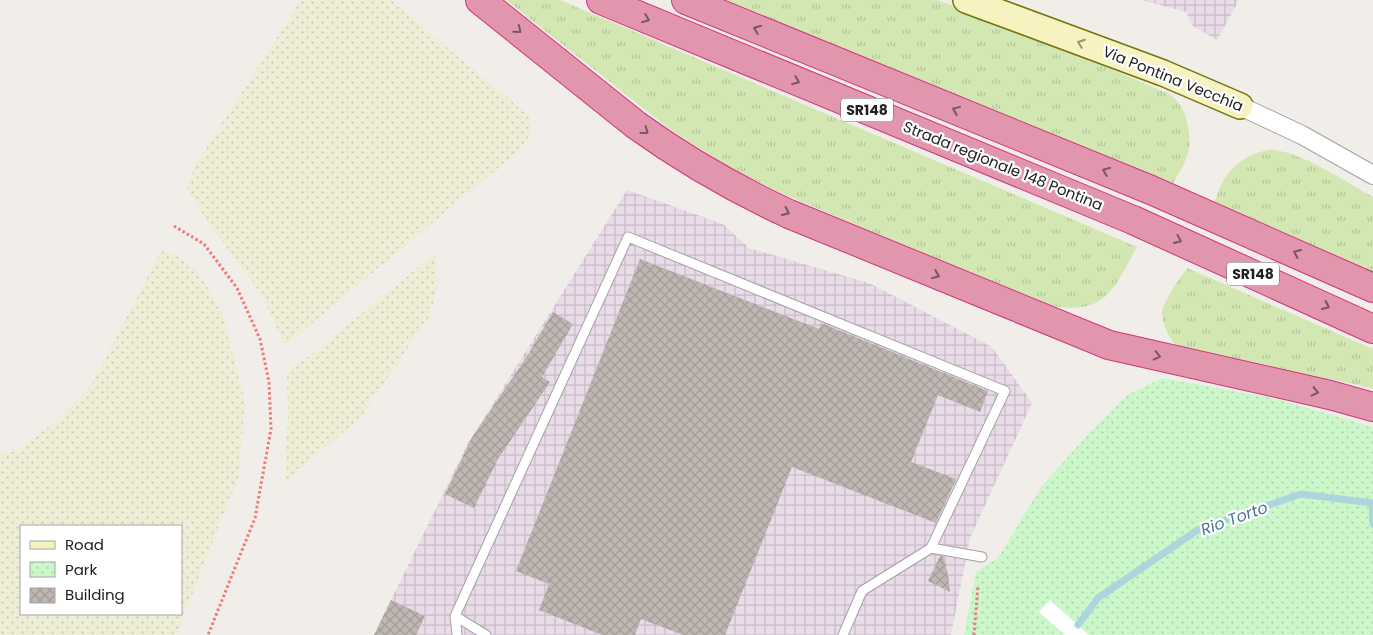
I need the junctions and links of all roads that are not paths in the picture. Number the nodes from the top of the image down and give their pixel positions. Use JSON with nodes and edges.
{"nodes":[{"id":1,"x":480,"y":0,"type":"edge"},
{"id":2,"x":601,"y":0,"type":"edge"},
{"id":3,"x":686,"y":0,"type":"edge"},
{"id":4,"x":966,"y":0,"type":"edge"},
{"id":5,"x":1240,"y":106,"type":"joint"},
{"id":6,"x":1373,"y":175,"type":"edge"},
{"id":7,"x":1373,"y":288,"type":"edge"},
{"id":8,"x":1373,"y":328,"type":"edge"},
{"id":9,"x":1373,"y":407,"type":"edge"},
{"id":10,"x":931,"y":548,"type":"junction"},
{"id":11,"x":982,"y":557,"type":"dead end"},
{"id":12,"x":455,"y":616,"type":"junction"},
{"id":13,"x":457,"y":635,"type":"edge"},
{"id":14,"x":486,"y":635,"type":"edge"},
{"id":15,"x":843,"y":635,"type":"edge"}],
"edges":[{"from":1,"to":9,"type":"highway","one_way":true},
{"from":2,"to":8,"type":"highway","name":"Strada regionale 148 Pontina","number":"SR148","one_way":true},
{"from":7,"to":3,"type":"highway","number":"SR148","one_way":true},
{"from":5,"to":4,"type":"street","name":"Via Pontina Vecchia","one_way":true},
{"from":5,"to":6,"type":"street","name":"Via Pontina Vecchia"},
{"from":10,"to":11,"type":"lane"},
{"from":10,"to":12,"type":"lane"},
{"from":10,"to":15,"type":"lane"},
{"from":12,"to":13,"type":"lane"},
{"from":12,"to":14,"type":"lane"}]}
